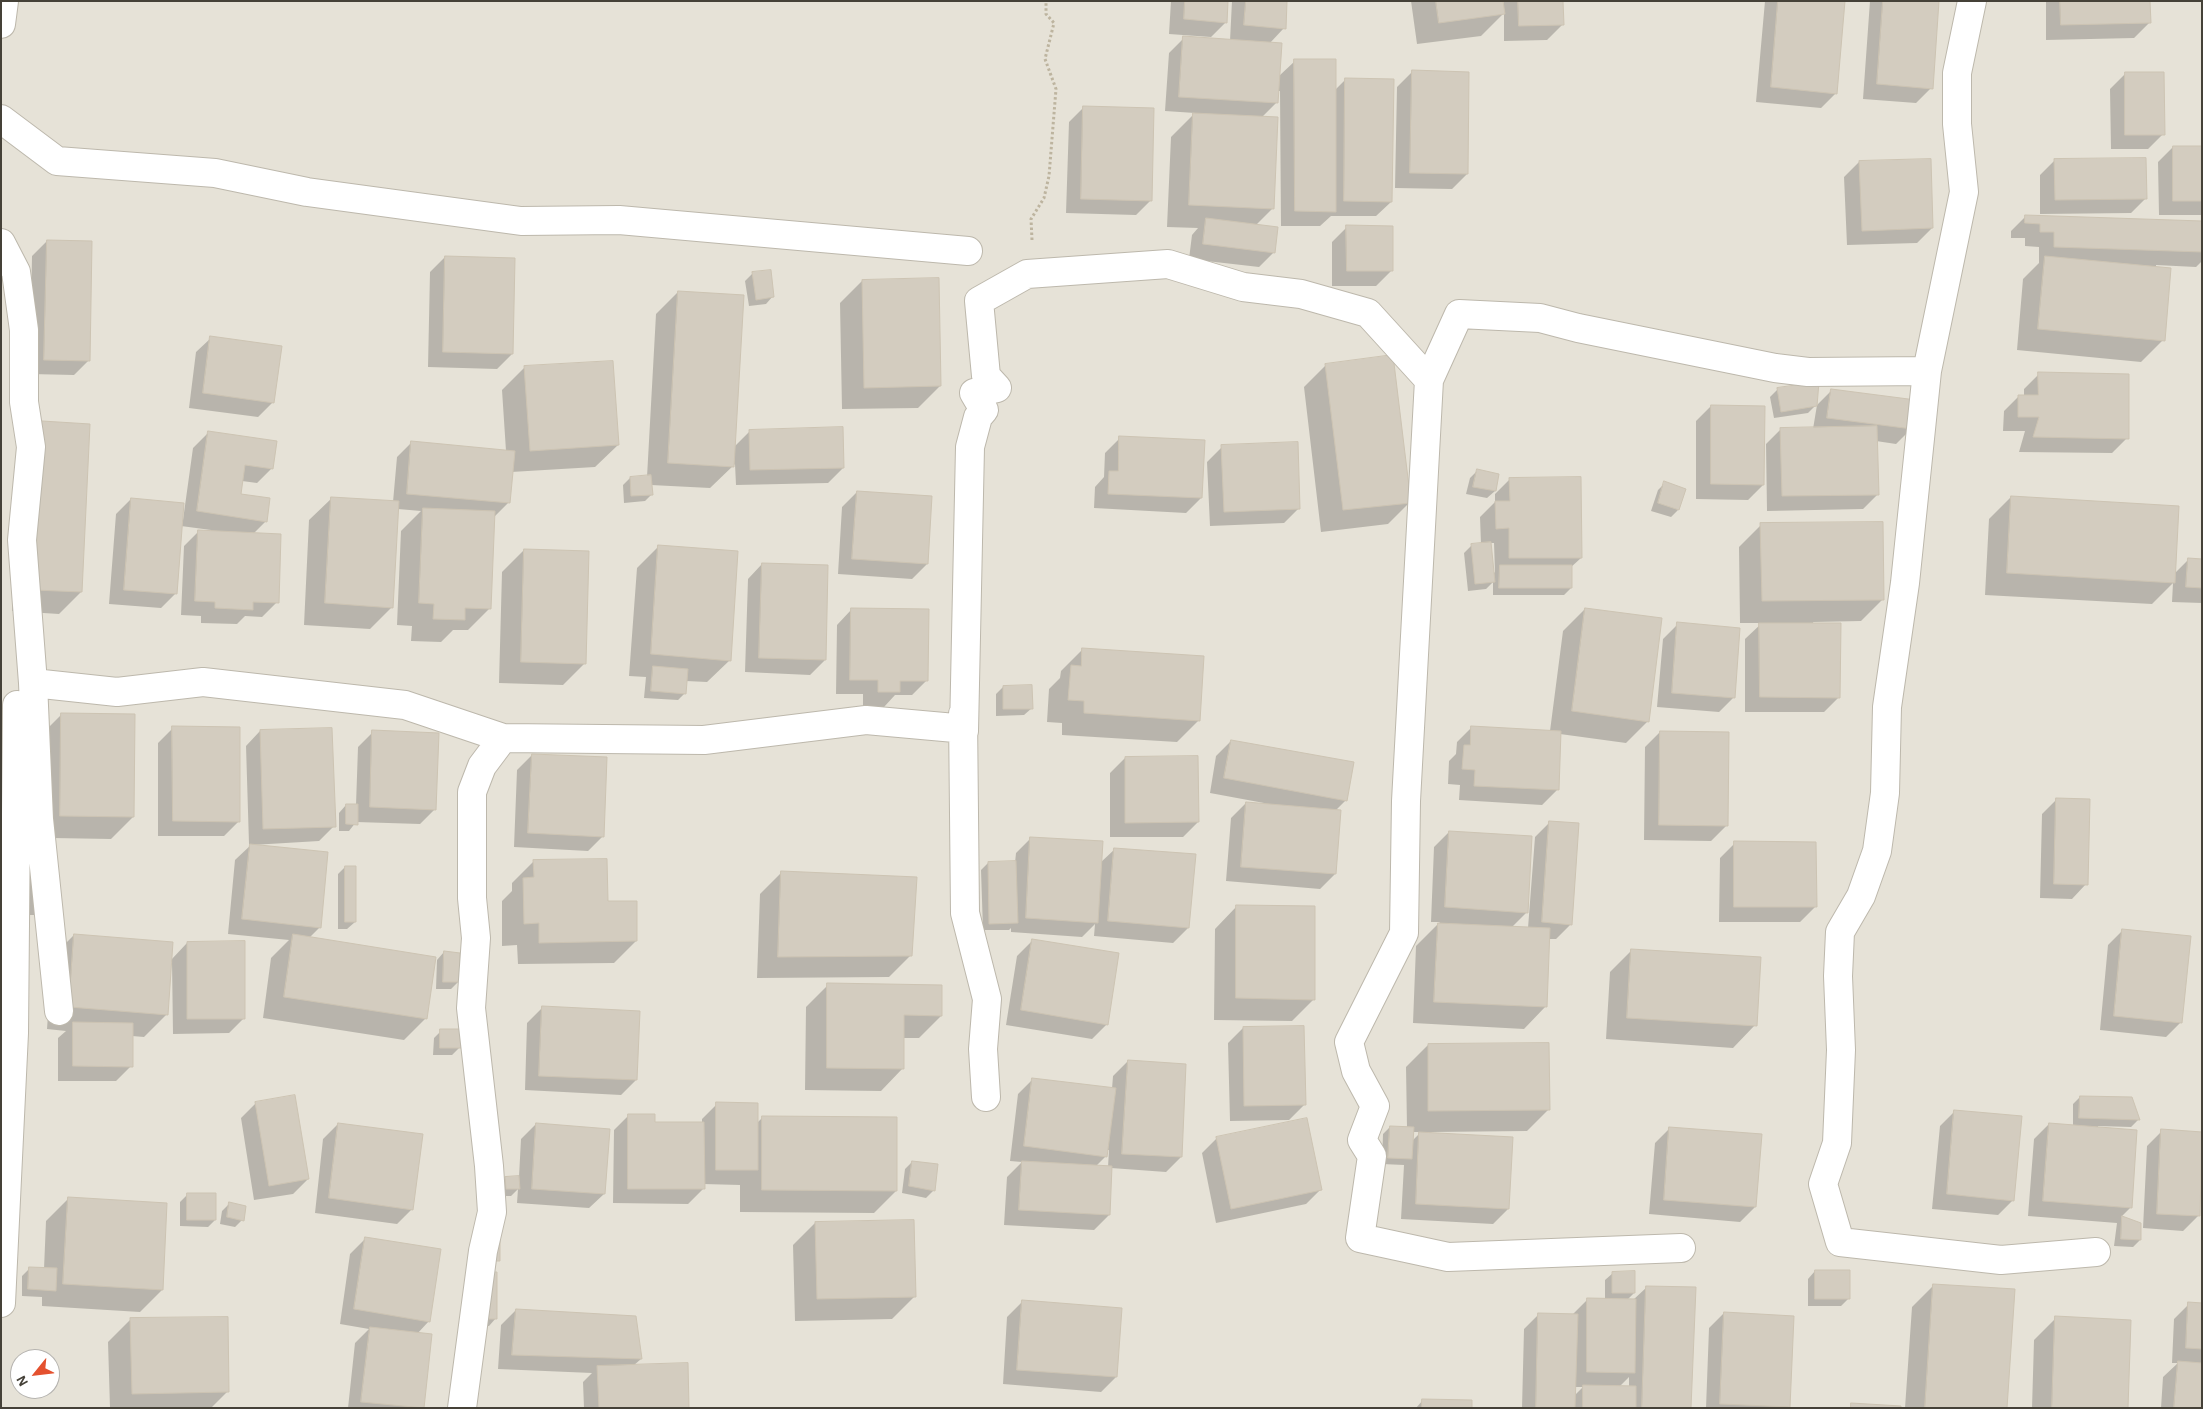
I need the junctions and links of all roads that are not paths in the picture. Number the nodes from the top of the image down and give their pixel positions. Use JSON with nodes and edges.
{"nodes":[{"id":1,"x":4,"y":1,"type":"edge"},
{"id":2,"x":1972,"y":1,"type":"edge"},
{"id":3,"x":1,"y":24,"type":"edge"},
{"id":4,"x":1,"y":119,"type":"edge"},
{"id":5,"x":1,"y":243,"type":"edge"},
{"id":6,"x":968,"y":251,"type":"dead end"},
{"id":7,"x":1927,"y":371,"type":"junction"},
{"id":8,"x":1429,"y":380,"type":"junction"},
{"id":9,"x":25,"y":688,"type":"junction"},
{"id":10,"x":964,"y":731,"type":"junction"},
{"id":11,"x":503,"y":738,"type":"junction"},
{"id":12,"x":9,"y":909,"type":"edge"},
{"id":13,"x":59,"y":1011,"type":"dead end"},
{"id":14,"x":986,"y":1097,"type":"dead end"},
{"id":15,"x":1681,"y":1248,"type":"dead end"},
{"id":16,"x":2096,"y":1252,"type":"dead end"},
{"id":17,"x":1,"y":1303,"type":"edge"},
{"id":18,"x":462,"y":1408,"type":"edge"}],
"edges":[{"from":1,"to":3,"type":"street"},
{"from":2,"to":7,"type":"street"},
{"from":4,"to":6,"type":"street"},
{"from":5,"to":9,"type":"street"},
{"from":7,"to":8,"type":"street"},
{"from":7,"to":16,"type":"street"},
{"from":8,"to":10,"type":"street"},
{"from":8,"to":15,"type":"street"},
{"from":9,"to":11,"type":"street"},
{"from":9,"to":12,"type":"street"},
{"from":9,"to":13,"type":"street"},
{"from":10,"to":11,"type":"street"},
{"from":10,"to":14,"type":"street"},
{"from":11,"to":18,"type":"street"},
{"from":12,"to":17,"type":"street"}]}
